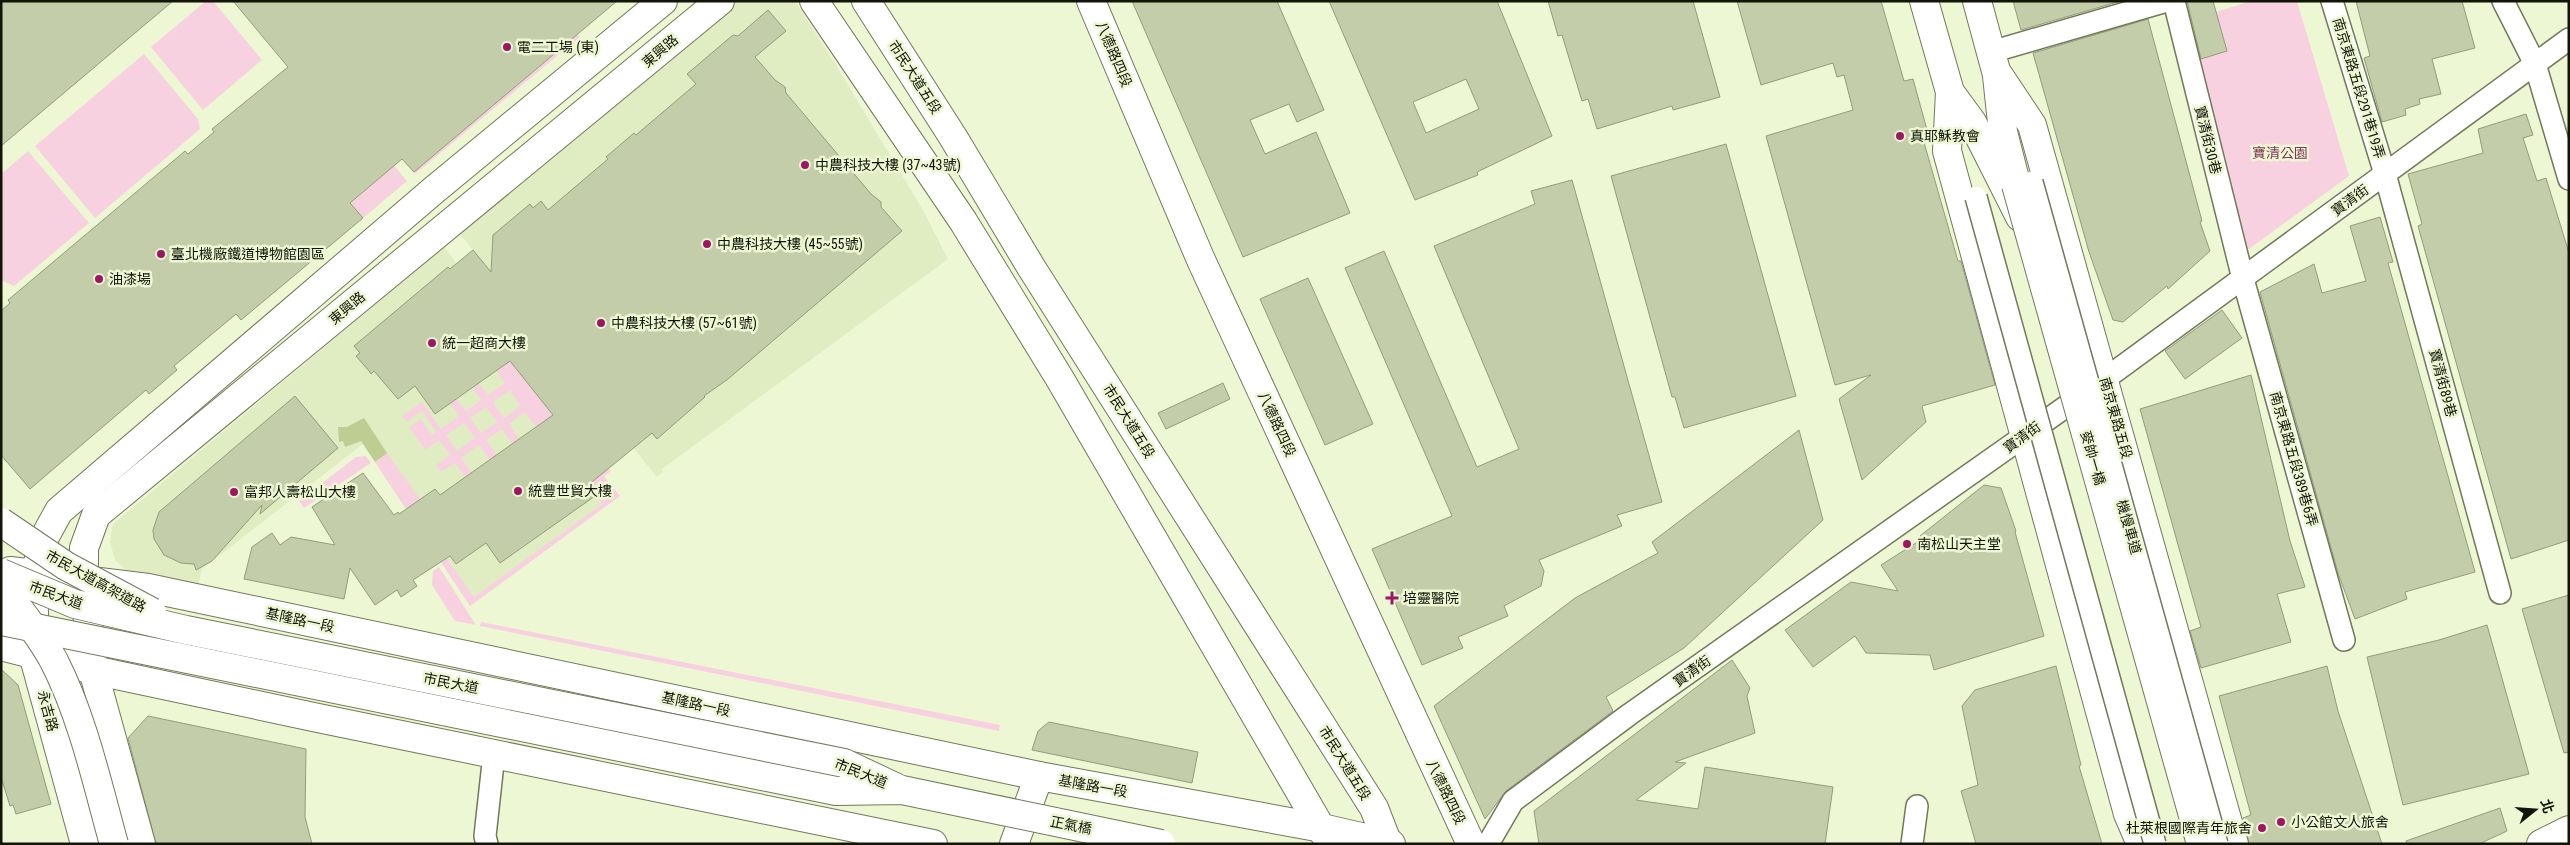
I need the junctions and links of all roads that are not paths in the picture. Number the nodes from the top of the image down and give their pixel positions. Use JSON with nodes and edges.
{"nodes":[{"id":1,"x":663,"y":1,"type":"edge"},
{"id":2,"x":720,"y":1,"type":"edge"},
{"id":3,"x":814,"y":1,"type":"edge"},
{"id":4,"x":866,"y":1,"type":"edge"},
{"id":5,"x":1092,"y":1,"type":"edge"},
{"id":6,"x":1924,"y":1,"type":"edge"},
{"id":7,"x":1977,"y":1,"type":"edge"},
{"id":8,"x":2167,"y":1,"type":"edge"},
{"id":9,"x":2174,"y":1,"type":"edge"},
{"id":10,"x":2332,"y":1,"type":"edge"},
{"id":11,"x":2503,"y":1,"type":"edge"},
{"id":12,"x":2569,"y":39,"type":"edge"},
{"id":13,"x":1994,"y":61,"type":"junction"},
{"id":14,"x":2535,"y":64,"type":"junction"},
{"id":15,"x":1950,"y":92,"type":"junction"},
{"id":16,"x":2386,"y":174,"type":"junction"},
{"id":17,"x":2569,"y":179,"type":"edge"},
{"id":18,"x":2024,"y":183,"type":"junction"},
{"id":19,"x":1976,"y":197,"type":"dead end"},
{"id":20,"x":2243,"y":278,"type":"junction"},
{"id":21,"x":2105,"y":379,"type":"junction"},
{"id":22,"x":2024,"y":436,"type":"junction"},
{"id":23,"x":1,"y":522,"type":"edge"},
{"id":24,"x":1,"y":571,"type":"edge"},
{"id":25,"x":35,"y":576,"type":"junction"},
{"id":26,"x":84,"y":582,"type":"junction"},
{"id":27,"x":1,"y":585,"type":"edge"},
{"id":28,"x":2500,"y":593,"type":"dead end"},
{"id":29,"x":1,"y":621,"type":"edge"},
{"id":30,"x":197,"y":629,"type":"dead end"},
{"id":31,"x":2344,"y":640,"type":"dead end"},
{"id":32,"x":1,"y":646,"type":"edge"},
{"id":33,"x":33,"y":654,"type":"junction"},
{"id":34,"x":93,"y":670,"type":"junction"},
{"id":35,"x":494,"y":754,"type":"junction"},
{"id":36,"x":1039,"y":776,"type":"junction"},
{"id":37,"x":906,"y":791,"type":"junction"},
{"id":38,"x":1917,"y":806,"type":"dead end"},
{"id":39,"x":2569,"y":830,"type":"edge"},
{"id":40,"x":1326,"y":836,"type":"edge"},
{"id":41,"x":85,"y":844,"type":"edge"},
{"id":42,"x":114,"y":844,"type":"edge"},
{"id":43,"x":141,"y":844,"type":"edge"},
{"id":44,"x":487,"y":844,"type":"edge"},
{"id":45,"x":933,"y":844,"type":"edge"},
{"id":46,"x":1014,"y":844,"type":"edge"},
{"id":47,"x":1163,"y":844,"type":"edge"},
{"id":48,"x":1388,"y":844,"type":"edge"},
{"id":49,"x":1471,"y":844,"type":"edge"},
{"id":50,"x":1488,"y":844,"type":"edge"},
{"id":51,"x":1912,"y":844,"type":"edge"},
{"id":52,"x":2141,"y":844,"type":"edge"},
{"id":53,"x":2155,"y":844,"type":"edge"},
{"id":54,"x":2193,"y":844,"type":"edge"},
{"id":55,"x":2201,"y":844,"type":"edge"},
{"id":56,"x":2217,"y":844,"type":"edge"},
{"id":57,"x":2234,"y":844,"type":"edge"},
{"id":58,"x":2541,"y":844,"type":"edge"}],
"edges":[{"from":1,"to":25,"type":"main road"},
{"from":2,"to":26,"type":"main road","name":"東興路"},
{"from":3,"to":40,"type":"main road"},
{"from":4,"to":48,"type":"main road","name":"市民大道五段"},
{"from":5,"to":49,"type":"main road","name":"八德路四段"},
{"from":6,"to":15,"type":"main road"},
{"from":7,"to":13,"type":"main road","name":"南京東路五段"},
{"from":8,"to":13,"type":"street"},
{"from":9,"to":20,"type":"street","name":"寶清街30巷"},
{"from":10,"to":16,"type":"street","name":"南京東路五段291巷19弄"},
{"from":11,"to":14,"type":"street"},
{"from":12,"to":14,"type":"street","name":"寶清街"},
{"from":13,"to":18,"type":"main road","name":"麥帥一橋"},
{"from":13,"to":21,"type":"main road","name":"南京東路五段"},
{"from":14,"to":16,"type":"street","name":"寶清街"},
{"from":14,"to":17,"type":"street"},
{"from":15,"to":22,"type":"main road"},
{"from":15,"to":54,"type":"main road","name":"麥帥一橋"},
{"from":16,"to":20,"type":"street","name":"寶清街"},
{"from":16,"to":28,"type":"street","name":"寶清街89巷"},
{"from":18,"to":55,"type":"main road","name":"麥帥一橋","bridge":true},
{"from":18,"to":56,"type":"street","name":"機慢車道","bridge":true},
{"from":19,"to":53,"type":"street","bridge":true},
{"from":20,"to":21,"type":"street","name":"寶清街"},
{"from":20,"to":31,"type":"street","name":"南京東路五段389巷6弄"},
{"from":21,"to":22,"type":"street","name":"寶清街"},
{"from":21,"to":57,"type":"main road","name":"南京東路五段"},
{"from":22,"to":50,"type":"street","name":"寶清街"},
{"from":22,"to":52,"type":"main road"},
{"from":23,"to":30,"type":"main road","name":"市民大道高架道路","bridge":true},
{"from":24,"to":25,"type":"main road","name":"基隆路一段"},
{"from":24,"to":37,"type":"main road","name":"市民大道","bridge":true},
{"from":25,"to":26,"type":"main road","name":"基隆路一段"},
{"from":25,"to":33,"type":"main road","name":"永吉路"},
{"from":26,"to":34,"type":"main road","name":"東興路"},
{"from":26,"to":36,"type":"main road","name":"基隆路一段"},
{"from":27,"to":42,"type":"main road","bridge":true},
{"from":29,"to":37,"type":"main road","bridge":true},
{"from":32,"to":33,"type":"main road"},
{"from":33,"to":34,"type":"main road"},
{"from":33,"to":41,"type":"main road","name":"永吉路"},
{"from":34,"to":35,"type":"main road"},
{"from":34,"to":43,"type":"main road"},
{"from":35,"to":44,"type":"street"},
{"from":35,"to":45,"type":"main road"},
{"from":36,"to":40,"type":"main road","name":"基隆路一段"},
{"from":36,"to":46,"type":"main road"},
{"from":37,"to":47,"type":"main road","name":"正氣橋","bridge":true},
{"from":38,"to":51,"type":"street"},
{"from":39,"to":58,"type":"main road"},
{"from":40,"to":48,"type":"main road","name":"基隆路一段"}]}
